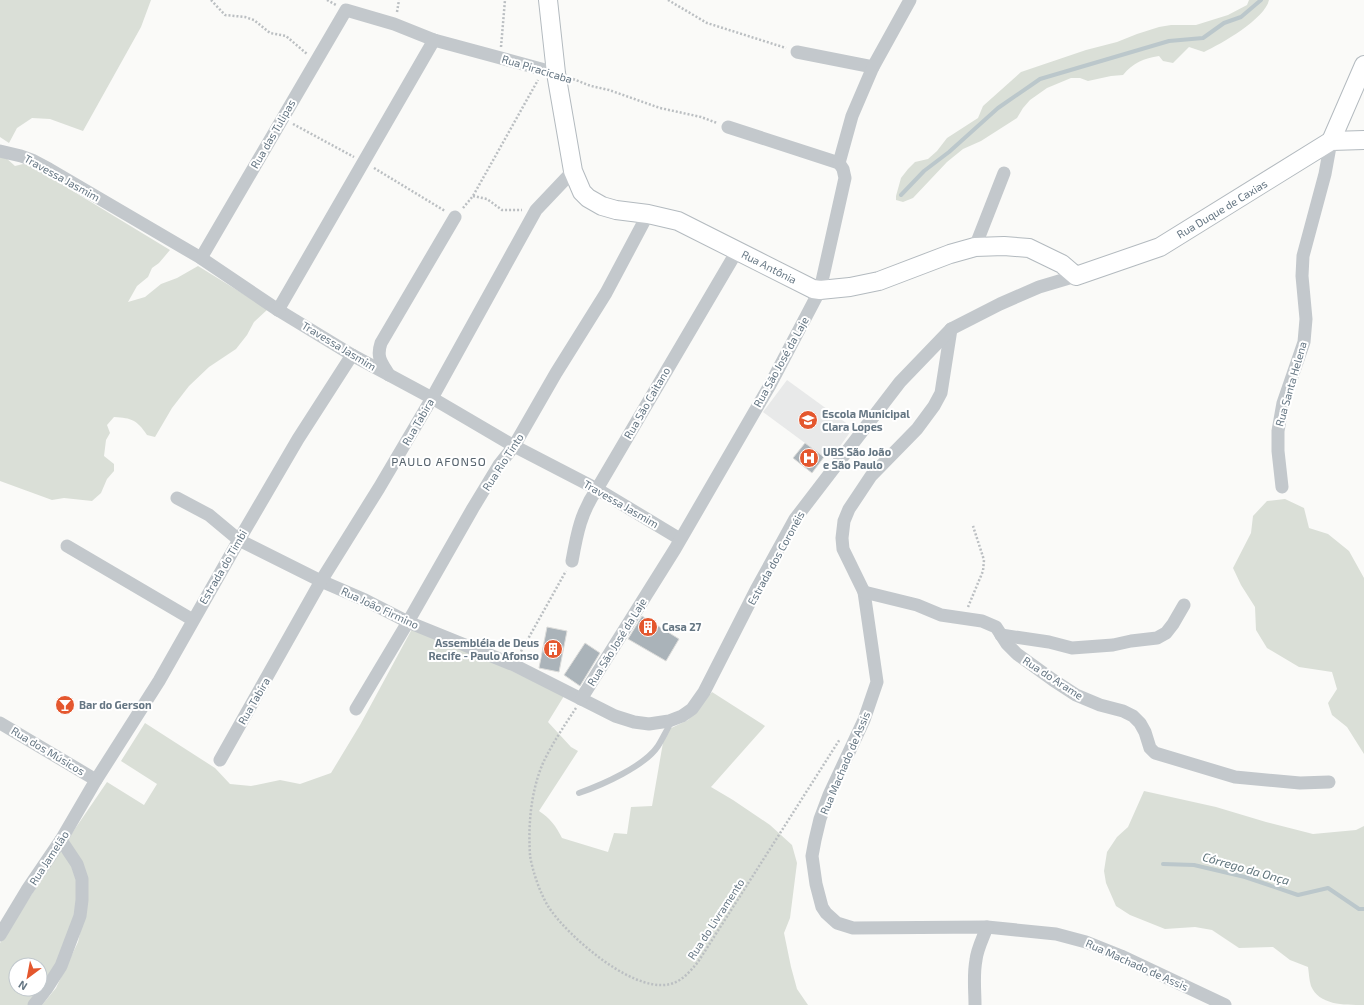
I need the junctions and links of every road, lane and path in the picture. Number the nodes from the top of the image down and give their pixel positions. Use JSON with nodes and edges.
{"nodes":[{"id":1,"x":211,"y":0,"type":"edge"},
{"id":2,"x":504,"y":0,"type":"edge"},
{"id":3,"x":548,"y":0,"type":"edge"},
{"id":4,"x":668,"y":0,"type":"edge"},
{"id":5,"x":910,"y":0,"type":"edge"},
{"id":6,"x":346,"y":10,"type":"joint"},
{"id":7,"x":434,"y":40,"type":"junction"},
{"id":8,"x":797,"y":52,"type":"joint"},
{"id":9,"x":501,"y":58,"type":"junction"},
{"id":10,"x":315,"y":60,"type":"junction"},
{"id":11,"x":1364,"y":65,"type":"edge"},
{"id":12,"x":873,"y":67,"type":"junction"},
{"id":13,"x":550,"y":71,"type":"junction"},
{"id":14,"x":728,"y":127,"type":"joint"},
{"id":15,"x":1364,"y":140,"type":"edge"},
{"id":16,"x":1331,"y":141,"type":"junction"},
{"id":17,"x":0,"y":151,"type":"edge"},
{"id":18,"x":839,"y":163,"type":"junction"},
{"id":19,"x":573,"y":171,"type":"junction"},
{"id":20,"x":1004,"y":173,"type":"dead end"},
{"id":21,"x":473,"y":196,"type":"junction"},
{"id":22,"x":536,"y":210,"type":"junction"},
{"id":23,"x":648,"y":214,"type":"junction"},
{"id":24,"x":455,"y":217,"type":"joint"},
{"id":25,"x":976,"y":247,"type":"junction"},
{"id":26,"x":737,"y":251,"type":"junction"},
{"id":27,"x":201,"y":258,"type":"junction"},
{"id":28,"x":1076,"y":276,"type":"junction"},
{"id":29,"x":820,"y":290,"type":"junction"},
{"id":30,"x":278,"y":310,"type":"junction"},
{"id":31,"x":951,"y":329,"type":"junction"},
{"id":32,"x":352,"y":355,"type":"junction"},
{"id":33,"x":389,"y":375,"type":"junction"},
{"id":34,"x":432,"y":398,"type":"junction"},
{"id":35,"x":514,"y":446,"type":"junction"},
{"id":36,"x":1282,"y":487,"type":"dead end"},
{"id":37,"x":597,"y":489,"type":"junction"},
{"id":38,"x":177,"y":498,"type":"dead end"},
{"id":39,"x":973,"y":526,"type":"dead end"},
{"id":40,"x":680,"y":539,"type":"junction"},
{"id":41,"x":239,"y":540,"type":"junction"},
{"id":42,"x":67,"y":546,"type":"dead end"},
{"id":43,"x":572,"y":560,"type":"joint"},
{"id":44,"x":322,"y":581,"type":"junction"},
{"id":45,"x":864,"y":592,"type":"junction"},
{"id":46,"x":1184,"y":605,"type":"dead end"},
{"id":47,"x":963,"y":618,"type":"junction"},
{"id":48,"x":193,"y":620,"type":"junction"},
{"id":49,"x":408,"y":622,"type":"junction"},
{"id":50,"x":1001,"y":635,"type":"junction"},
{"id":51,"x":514,"y":665,"type":"junction"},
{"id":52,"x":581,"y":699,"type":"junction"},
{"id":53,"x":356,"y":709,"type":"dead end"},
{"id":54,"x":677,"y":718,"type":"junction"},
{"id":55,"x":0,"y":723,"type":"edge"},
{"id":56,"x":840,"y":739,"type":"dead end"},
{"id":57,"x":220,"y":760,"type":"dead end"},
{"id":58,"x":96,"y":780,"type":"junction"},
{"id":59,"x":1329,"y":782,"type":"dead end"},
{"id":60,"x":579,"y":793,"type":"dead end"},
{"id":61,"x":61,"y":840,"type":"junction"},
{"id":62,"x":987,"y":927,"type":"junction"},
{"id":63,"x":0,"y":935,"type":"edge"},
{"id":64,"x":34,"y":1005,"type":"edge"},
{"id":65,"x":975,"y":1005,"type":"edge"},
{"id":66,"x":1225,"y":1005,"type":"edge"}],
"edges":[{"from":1,"to":10,"type":"path"},
{"from":2,"to":9,"type":"path"},
{"from":3,"to":13,"type":"street","name":"Rua Antônia"},
{"from":4,"to":8,"type":"path"},
{"from":5,"to":12,"type":"street"},
{"from":6,"to":7,"type":"street","name":"Rua Piracicaba"},
{"from":6,"to":10,"type":"street","name":"Rua das Tulipas"},
{"from":7,"to":9,"type":"street","name":"Rua Piracicaba"},
{"from":7,"to":30,"type":"street"},
{"from":8,"to":12,"type":"street"},
{"from":9,"to":13,"type":"street","name":"Rua Piracicaba"},
{"from":10,"to":27,"type":"street","name":"Rua das Tulipas"},
{"from":11,"to":16,"type":"street"},
{"from":12,"to":18,"type":"street"},
{"from":13,"to":14,"type":"path","name":"Rua Piracicaba"},
{"from":13,"to":19,"type":"street","name":"Rua Antônia"},
{"from":13,"to":21,"type":"path"},
{"from":14,"to":18,"type":"street"},
{"from":15,"to":16,"type":"street","name":"Rua Duque de Caxias"},
{"from":16,"to":28,"type":"street","name":"Rua Duque de Caxias"},
{"from":16,"to":36,"type":"street","name":"Rua Santa Helena"},
{"from":17,"to":27,"type":"street","name":"Travessa Jasmim"},
{"from":18,"to":29,"type":"street","name":"Rua São José da Laje"},
{"from":19,"to":22,"type":"street","name":"Rua Tabira"},
{"from":19,"to":23,"type":"street","name":"Rua Antônia"},
{"from":20,"to":25,"type":"street"},
{"from":21,"to":22,"type":"path"},
{"from":21,"to":24,"type":"path"},
{"from":22,"to":34,"type":"street","name":"Rua Tabira"},
{"from":23,"to":26,"type":"street","name":"Rua Antônia"},
{"from":23,"to":35,"type":"street","name":"Rua Rio Tinto"},
{"from":24,"to":33,"type":"street"},
{"from":25,"to":28,"type":"street","name":"Rua Antônia"},
{"from":25,"to":29,"type":"street","name":"Rua Antônia"},
{"from":26,"to":29,"type":"street","name":"Rua Antônia"},
{"from":26,"to":37,"type":"street","name":"Rua São Caitano"},
{"from":27,"to":30,"type":"street","name":"Travessa Jasmim"},
{"from":28,"to":31,"type":"street","name":"Estrada dos Coronéis"},
{"from":29,"to":40,"type":"street","name":"Rua São José da Laje"},
{"from":30,"to":32,"type":"street","name":"Travessa Jasmim"},
{"from":31,"to":45,"type":"street","name":"Rua Machado de Assis"},
{"from":31,"to":54,"type":"street","name":"Estrada dos Coronéis"},
{"from":32,"to":33,"type":"street","name":"Travessa Jasmim"},
{"from":32,"to":41,"type":"street","name":"Estrada do Timbi"},
{"from":33,"to":34,"type":"street","name":"Travessa Jasmim"},
{"from":34,"to":35,"type":"street","name":"Travessa Jasmim"},
{"from":34,"to":44,"type":"street","name":"Rua Tabira"},
{"from":35,"to":37,"type":"street","name":"Travessa Jasmim"},
{"from":35,"to":49,"type":"street","name":"Rua Rio Tinto"},
{"from":37,"to":40,"type":"street","name":"Travessa Jasmim"},
{"from":37,"to":43,"type":"street","name":"Rua São Caitano"},
{"from":38,"to":41,"type":"street","name":"Rua João Firmino"},
{"from":39,"to":47,"type":"path"},
{"from":40,"to":52,"type":"street","name":"Rua São José da Laje"},
{"from":41,"to":44,"type":"street","name":"Rua João Firmino"},
{"from":41,"to":48,"type":"street","name":"Estrada do Timbi"},
{"from":42,"to":48,"type":"street"},
{"from":43,"to":51,"type":"path"},
{"from":44,"to":49,"type":"street","name":"Rua João Firmino"},
{"from":44,"to":57,"type":"street","name":"Rua Tabira"},
{"from":45,"to":47,"type":"street","name":"Rua do Arame"},
{"from":45,"to":62,"type":"street","name":"Rua Machado de Assis"},
{"from":46,"to":50,"type":"street"},
{"from":47,"to":50,"type":"street","name":"Rua do Arame"},
{"from":48,"to":58,"type":"street","name":"Estrada do Timbi"},
{"from":49,"to":51,"type":"street","name":"Rua João Firmino"},
{"from":49,"to":53,"type":"street","name":"Rua Rio Tinto"},
{"from":50,"to":59,"type":"street","name":"Rua do Arame"},
{"from":51,"to":52,"type":"street","name":"Rua João Firmino"},
{"from":52,"to":54,"type":"street","name":"Rua João Firmino"},
{"from":52,"to":56,"type":"path","name":"Rua do Livramento"},
{"from":54,"to":60,"type":"lane"},
{"from":55,"to":58,"type":"street","name":"Rua dos Músicos"},
{"from":58,"to":61,"type":"street","name":"Rua Jamelão"},
{"from":61,"to":63,"type":"street","name":"Rua Jamelão"},
{"from":61,"to":64,"type":"street"},
{"from":62,"to":65,"type":"street"},
{"from":62,"to":66,"type":"street","name":"Rua Machado de Assis"}]}
